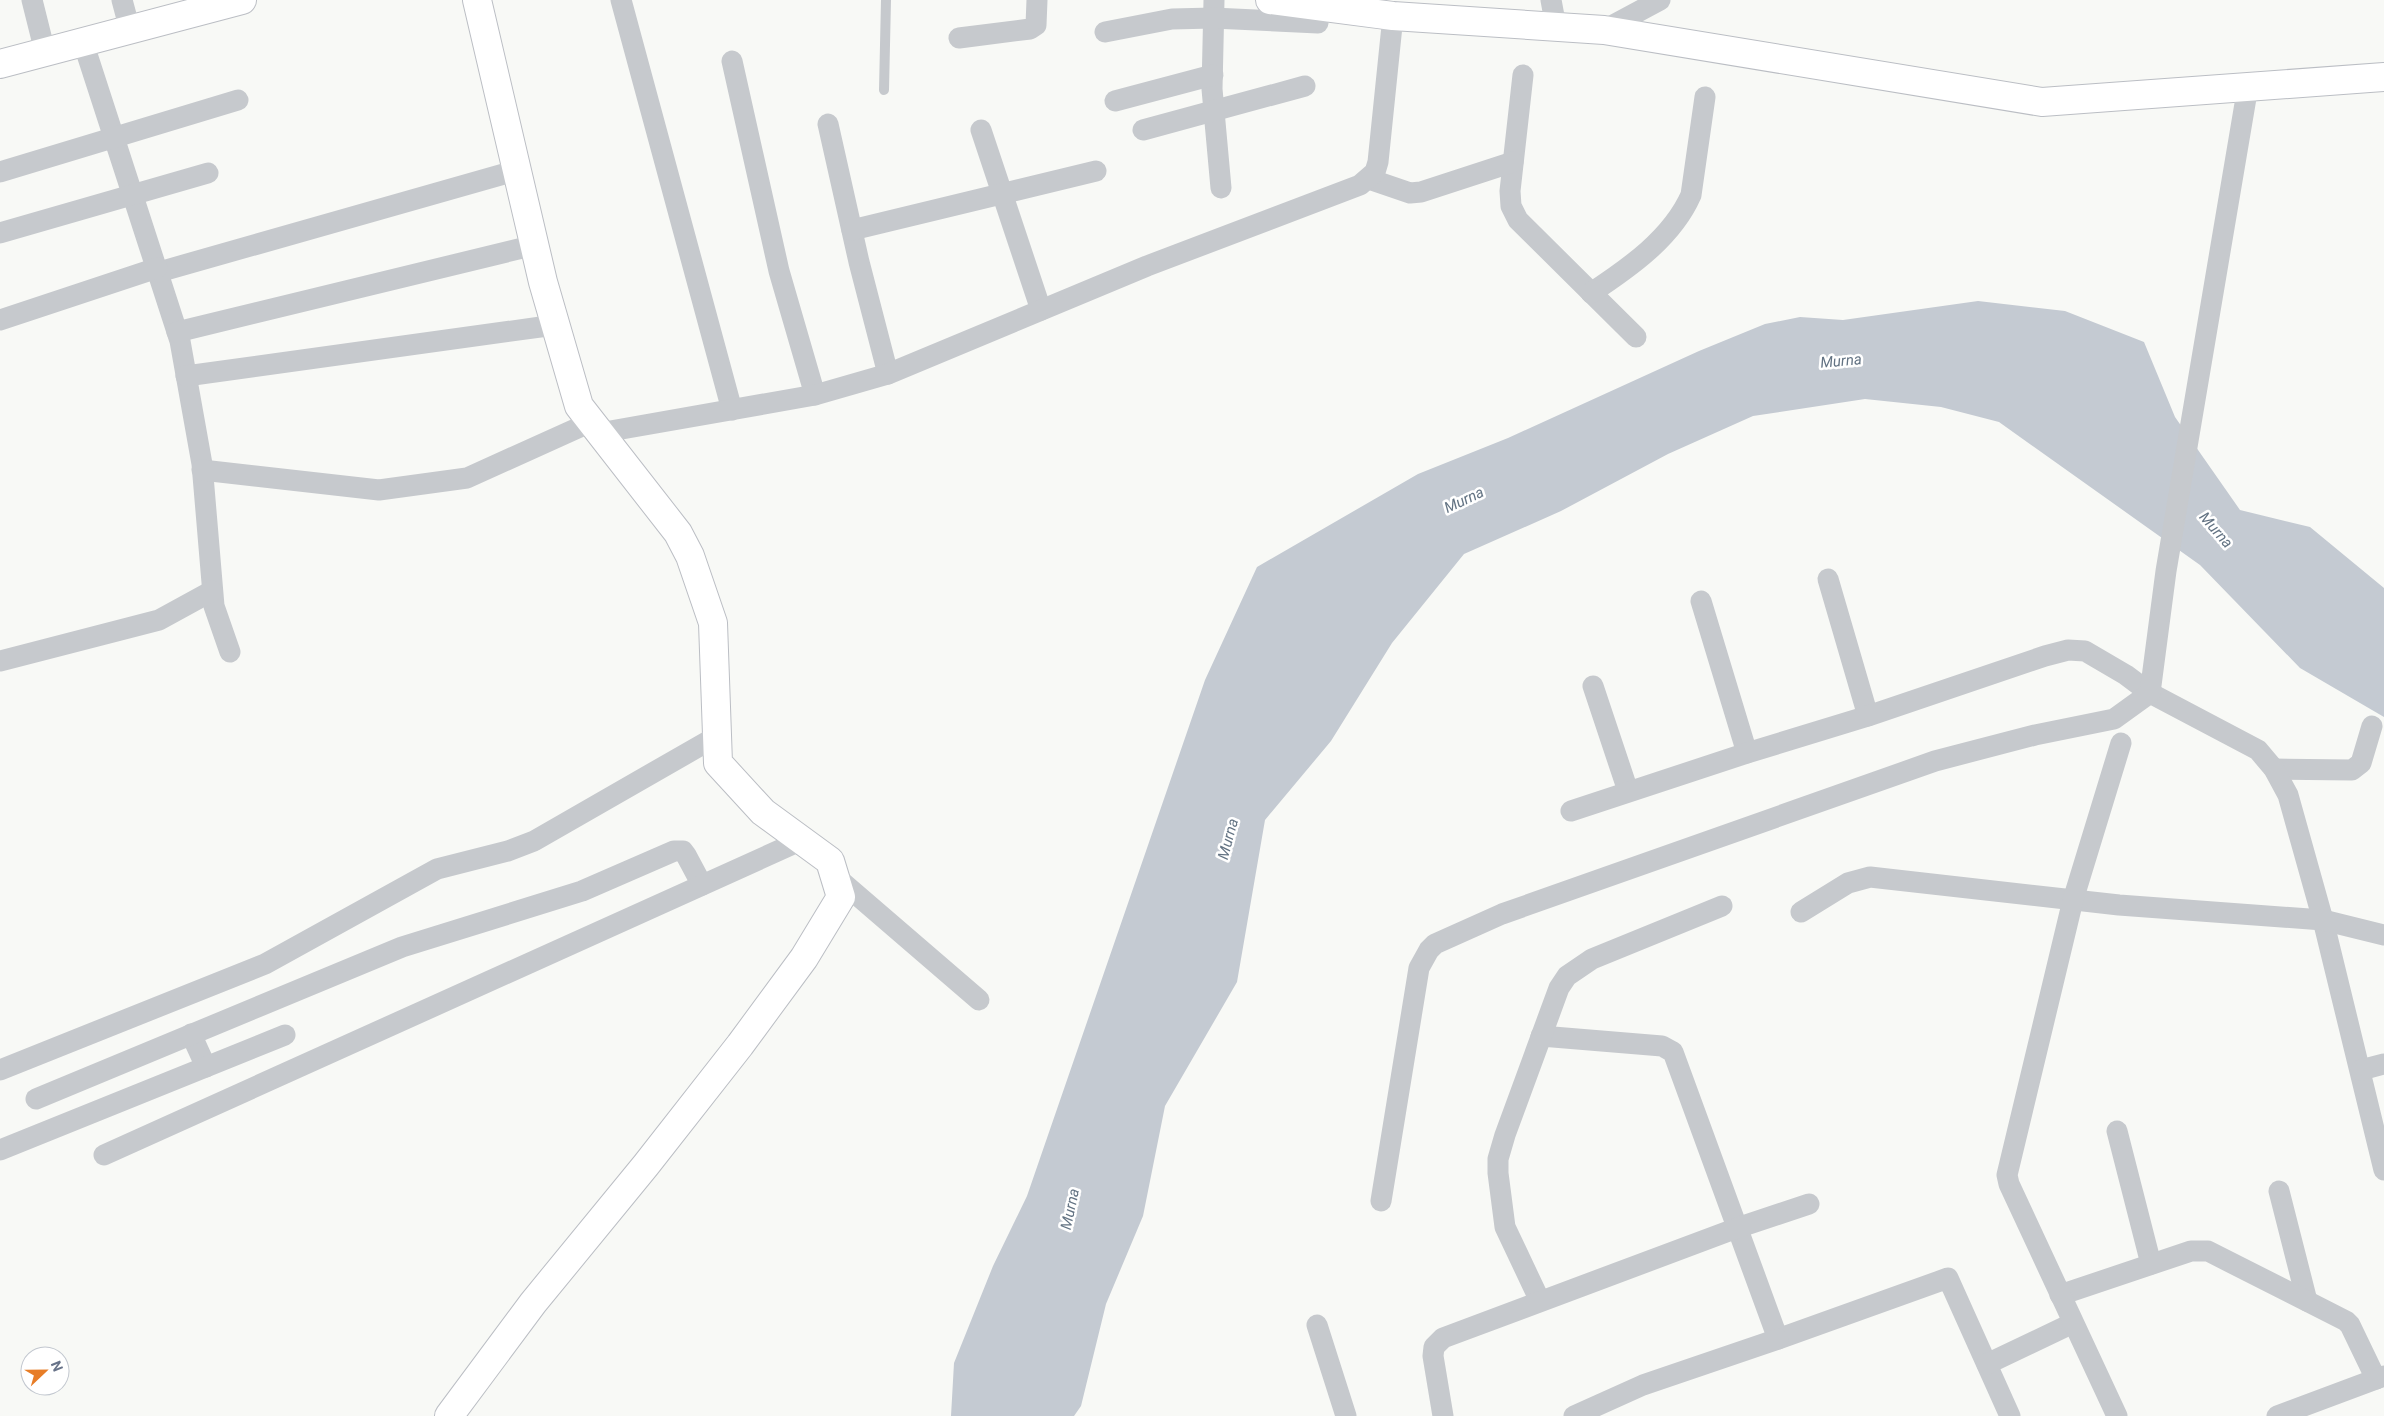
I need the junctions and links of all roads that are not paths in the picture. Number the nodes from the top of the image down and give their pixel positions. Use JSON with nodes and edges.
{"nodes":[{"id":1,"x":32,"y":0,"type":"edge"},
{"id":2,"x":122,"y":0,"type":"edge"},
{"id":3,"x":242,"y":0,"type":"edge"},
{"id":4,"x":478,"y":0,"type":"edge"},
{"id":5,"x":621,"y":0,"type":"edge"},
{"id":6,"x":886,"y":0,"type":"edge"},
{"id":7,"x":1037,"y":0,"type":"edge"},
{"id":8,"x":1270,"y":0,"type":"edge"},
{"id":9,"x":1551,"y":0,"type":"edge"},
{"id":10,"x":1660,"y":0,"type":"edge"},
{"id":11,"x":1213,"y":9,"type":"edge"},
{"id":12,"x":1308,"y":9,"type":"edge"},
{"id":13,"x":1393,"y":16,"type":"junction"},
{"id":14,"x":1556,"y":27,"type":"junction"},
{"id":15,"x":130,"y":30,"type":"junction"},
{"id":16,"x":1604,"y":30,"type":"junction"},
{"id":17,"x":1105,"y":32,"type":"dead end"},
{"id":18,"x":959,"y":38,"type":"dead end"},
{"id":19,"x":83,"y":42,"type":"junction"},
{"id":20,"x":45,"y":52,"type":"junction"},
{"id":21,"x":732,"y":61,"type":"dead end"},
{"id":22,"x":0,"y":64,"type":"edge"},
{"id":23,"x":1213,"y":75,"type":"junction"},
{"id":24,"x":1523,"y":75,"type":"dead end"},
{"id":25,"x":2380,"y":78,"type":"edge"},
{"id":26,"x":1305,"y":86,"type":"dead end"},
{"id":27,"x":2248,"y":86,"type":"junction"},
{"id":28,"x":884,"y":90,"type":"dead end"},
{"id":29,"x":1705,"y":97,"type":"dead end"},
{"id":30,"x":238,"y":100,"type":"dead end"},
{"id":31,"x":1115,"y":101,"type":"dead end"},
{"id":32,"x":1214,"y":110,"type":"junction"},
{"id":33,"x":828,"y":124,"type":"dead end"},
{"id":34,"x":981,"y":130,"type":"dead end"},
{"id":35,"x":1143,"y":130,"type":"dead end"},
{"id":36,"x":115,"y":139,"type":"junction"},
{"id":37,"x":1513,"y":162,"type":"junction"},
{"id":38,"x":518,"y":170,"type":"junction"},
{"id":39,"x":1096,"y":171,"type":"dead end"},
{"id":40,"x":0,"y":172,"type":"edge"},
{"id":41,"x":208,"y":174,"type":"dead end"},
{"id":42,"x":1368,"y":179,"type":"junction"},
{"id":43,"x":1221,"y":188,"type":"dead end"},
{"id":44,"x":1003,"y":194,"type":"junction"},
{"id":45,"x":134,"y":196,"type":"junction"},
{"id":46,"x":852,"y":230,"type":"junction"},
{"id":47,"x":0,"y":233,"type":"edge"},
{"id":48,"x":535,"y":245,"type":"junction"},
{"id":49,"x":158,"y":270,"type":"junction"},
{"id":50,"x":1591,"y":293,"type":"junction"},
{"id":51,"x":1041,"y":310,"type":"junction"},
{"id":52,"x":0,"y":320,"type":"edge"},
{"id":53,"x":556,"y":324,"type":"junction"},
{"id":54,"x":177,"y":332,"type":"junction"},
{"id":55,"x":1636,"y":337,"type":"dead end"},
{"id":56,"x":888,"y":374,"type":"junction"},
{"id":57,"x":186,"y":376,"type":"junction"},
{"id":58,"x":815,"y":395,"type":"junction"},
{"id":59,"x":732,"y":410,"type":"junction"},
{"id":60,"x":595,"y":428,"type":"junction"},
{"id":61,"x":202,"y":470,"type":"junction"},
{"id":62,"x":1828,"y":579,"type":"dead end"},
{"id":63,"x":212,"y":591,"type":"junction"},
{"id":64,"x":1701,"y":601,"type":"dead end"},
{"id":65,"x":230,"y":652,"type":"dead end"},
{"id":66,"x":0,"y":660,"type":"edge"},
{"id":67,"x":1593,"y":686,"type":"dead end"},
{"id":68,"x":2150,"y":693,"type":"junction"},
{"id":69,"x":1868,"y":716,"type":"junction"},
{"id":70,"x":2372,"y":726,"type":"dead end"},
{"id":71,"x":717,"y":736,"type":"junction"},
{"id":72,"x":2121,"y":743,"type":"dead end"},
{"id":73,"x":1747,"y":753,"type":"junction"},
{"id":74,"x":2274,"y":770,"type":"junction"},
{"id":75,"x":1628,"y":791,"type":"junction"},
{"id":76,"x":1571,"y":811,"type":"dead end"},
{"id":77,"x":802,"y":840,"type":"junction"},
{"id":78,"x":835,"y":876,"type":"junction"},
{"id":79,"x":702,"y":885,"type":"junction"},
{"id":80,"x":2073,"y":900,"type":"junction"},
{"id":81,"x":1722,"y":906,"type":"dead end"},
{"id":82,"x":1801,"y":912,"type":"dead end"},
{"id":83,"x":2322,"y":920,"type":"junction"},
{"id":84,"x":2384,"y":935,"type":"edge"},
{"id":85,"x":979,"y":1000,"type":"dead end"},
{"id":86,"x":192,"y":1034,"type":"junction"},
{"id":87,"x":286,"y":1035,"type":"dead end"},
{"id":88,"x":1541,"y":1036,"type":"junction"},
{"id":89,"x":2384,"y":1064,"type":"edge"},
{"id":90,"x":206,"y":1067,"type":"junction"},
{"id":91,"x":0,"y":1070,"type":"edge"},
{"id":92,"x":2361,"y":1070,"type":"junction"},
{"id":93,"x":36,"y":1099,"type":"dead end"},
{"id":94,"x":2117,"y":1131,"type":"dead end"},
{"id":95,"x":0,"y":1150,"type":"edge"},
{"id":96,"x":104,"y":1155,"type":"dead end"},
{"id":97,"x":2384,"y":1170,"type":"edge"},
{"id":98,"x":2280,"y":1191,"type":"dead end"},
{"id":99,"x":1381,"y":1201,"type":"dead end"},
{"id":100,"x":1809,"y":1204,"type":"dead end"},
{"id":101,"x":1737,"y":1228,"type":"junction"},
{"id":102,"x":2151,"y":1264,"type":"junction"},
{"id":103,"x":2060,"y":1295,"type":"junction"},
{"id":104,"x":1540,"y":1301,"type":"junction"},
{"id":105,"x":2307,"y":1301,"type":"junction"},
{"id":106,"x":2073,"y":1323,"type":"junction"},
{"id":107,"x":1317,"y":1325,"type":"dead end"},
{"id":108,"x":1778,"y":1339,"type":"junction"},
{"id":109,"x":1987,"y":1364,"type":"junction"},
{"id":110,"x":2380,"y":1378,"type":"edge"},
{"id":111,"x":449,"y":1416,"type":"edge"},
{"id":112,"x":1346,"y":1416,"type":"edge"},
{"id":113,"x":1444,"y":1416,"type":"edge"},
{"id":114,"x":1574,"y":1416,"type":"edge"},
{"id":115,"x":2010,"y":1416,"type":"edge"},
{"id":116,"x":2117,"y":1416,"type":"edge"},
{"id":117,"x":2277,"y":1416,"type":"edge"}],
"edges":[{"from":1,"to":20,"type":"street"},
{"from":2,"to":15,"type":"street"},
{"from":3,"to":15,"type":"street"},
{"from":4,"to":38,"type":"street"},
{"from":5,"to":59,"type":"street"},
{"from":6,"to":28,"type":"lane"},
{"from":7,"to":18,"type":"street"},
{"from":8,"to":12,"type":"street"},
{"from":9,"to":14,"type":"street"},
{"from":10,"to":16,"type":"street"},
{"from":11,"to":12,"type":"street"},
{"from":11,"to":17,"type":"street"},
{"from":11,"to":23,"type":"street"},
{"from":12,"to":13,"type":"street"},
{"from":13,"to":14,"type":"street"},
{"from":13,"to":42,"type":"street"},
{"from":14,"to":16,"type":"street"},
{"from":15,"to":19,"type":"street"},
{"from":16,"to":27,"type":"street"},
{"from":19,"to":20,"type":"street"},
{"from":19,"to":36,"type":"street"},
{"from":20,"to":22,"type":"street"},
{"from":21,"to":58,"type":"street"},
{"from":23,"to":31,"type":"street"},
{"from":23,"to":32,"type":"street"},
{"from":24,"to":37,"type":"street"},
{"from":25,"to":27,"type":"street"},
{"from":26,"to":32,"type":"street"},
{"from":27,"to":68,"type":"street"},
{"from":29,"to":50,"type":"street"},
{"from":30,"to":36,"type":"street"},
{"from":32,"to":35,"type":"street"},
{"from":32,"to":43,"type":"street"},
{"from":33,"to":46,"type":"street"},
{"from":34,"to":44,"type":"street"},
{"from":36,"to":40,"type":"street"},
{"from":36,"to":45,"type":"street"},
{"from":37,"to":42,"type":"street"},
{"from":37,"to":50,"type":"street"},
{"from":38,"to":48,"type":"street"},
{"from":38,"to":49,"type":"street"},
{"from":39,"to":44,"type":"street"},
{"from":41,"to":45,"type":"street"},
{"from":42,"to":51,"type":"street"},
{"from":44,"to":46,"type":"street"},
{"from":44,"to":51,"type":"street"},
{"from":45,"to":47,"type":"street"},
{"from":45,"to":49,"type":"street"},
{"from":46,"to":56,"type":"street"},
{"from":48,"to":53,"type":"street"},
{"from":48,"to":54,"type":"street"},
{"from":49,"to":52,"type":"street"},
{"from":49,"to":54,"type":"street"},
{"from":50,"to":55,"type":"street"},
{"from":51,"to":56,"type":"street"},
{"from":53,"to":57,"type":"street"},
{"from":53,"to":60,"type":"street"},
{"from":54,"to":57,"type":"street"},
{"from":56,"to":58,"type":"street"},
{"from":57,"to":61,"type":"street"},
{"from":58,"to":59,"type":"street"},
{"from":59,"to":60,"type":"street"},
{"from":60,"to":61,"type":"street"},
{"from":60,"to":71,"type":"street"},
{"from":61,"to":63,"type":"street"},
{"from":62,"to":69,"type":"street"},
{"from":63,"to":65,"type":"street"},
{"from":63,"to":66,"type":"street"},
{"from":64,"to":73,"type":"street"},
{"from":67,"to":75,"type":"street"},
{"from":68,"to":69,"type":"street"},
{"from":68,"to":74,"type":"street"},
{"from":68,"to":99,"type":"street"},
{"from":69,"to":73,"type":"street"},
{"from":70,"to":74,"type":"street"},
{"from":71,"to":77,"type":"street"},
{"from":71,"to":91,"type":"street"},
{"from":72,"to":80,"type":"street"},
{"from":73,"to":75,"type":"street"},
{"from":74,"to":83,"type":"street"},
{"from":75,"to":76,"type":"street"},
{"from":77,"to":78,"type":"street"},
{"from":77,"to":79,"type":"street"},
{"from":78,"to":85,"type":"street"},
{"from":78,"to":111,"type":"street"},
{"from":79,"to":86,"type":"street"},
{"from":79,"to":96,"type":"street"},
{"from":80,"to":82,"type":"street"},
{"from":80,"to":83,"type":"street"},
{"from":80,"to":103,"type":"street"},
{"from":81,"to":88,"type":"street"},
{"from":83,"to":84,"type":"street"},
{"from":83,"to":92,"type":"street"},
{"from":86,"to":90,"type":"street"},
{"from":86,"to":93,"type":"street"},
{"from":87,"to":90,"type":"street"},
{"from":88,"to":101,"type":"street"},
{"from":88,"to":104,"type":"street"},
{"from":89,"to":92,"type":"street"},
{"from":90,"to":95,"type":"street"},
{"from":92,"to":97,"type":"street"},
{"from":94,"to":102,"type":"street"},
{"from":98,"to":105,"type":"street"},
{"from":100,"to":101,"type":"street"},
{"from":101,"to":104,"type":"street"},
{"from":101,"to":108,"type":"street"},
{"from":102,"to":103,"type":"street"},
{"from":102,"to":105,"type":"street"},
{"from":103,"to":106,"type":"street"},
{"from":104,"to":113,"type":"street"},
{"from":105,"to":110,"type":"street"},
{"from":106,"to":109,"type":"street"},
{"from":106,"to":116,"type":"street"},
{"from":107,"to":112,"type":"street"},
{"from":108,"to":109,"type":"street"},
{"from":108,"to":114,"type":"street"},
{"from":109,"to":115,"type":"street"},
{"from":110,"to":117,"type":"street"}]}
